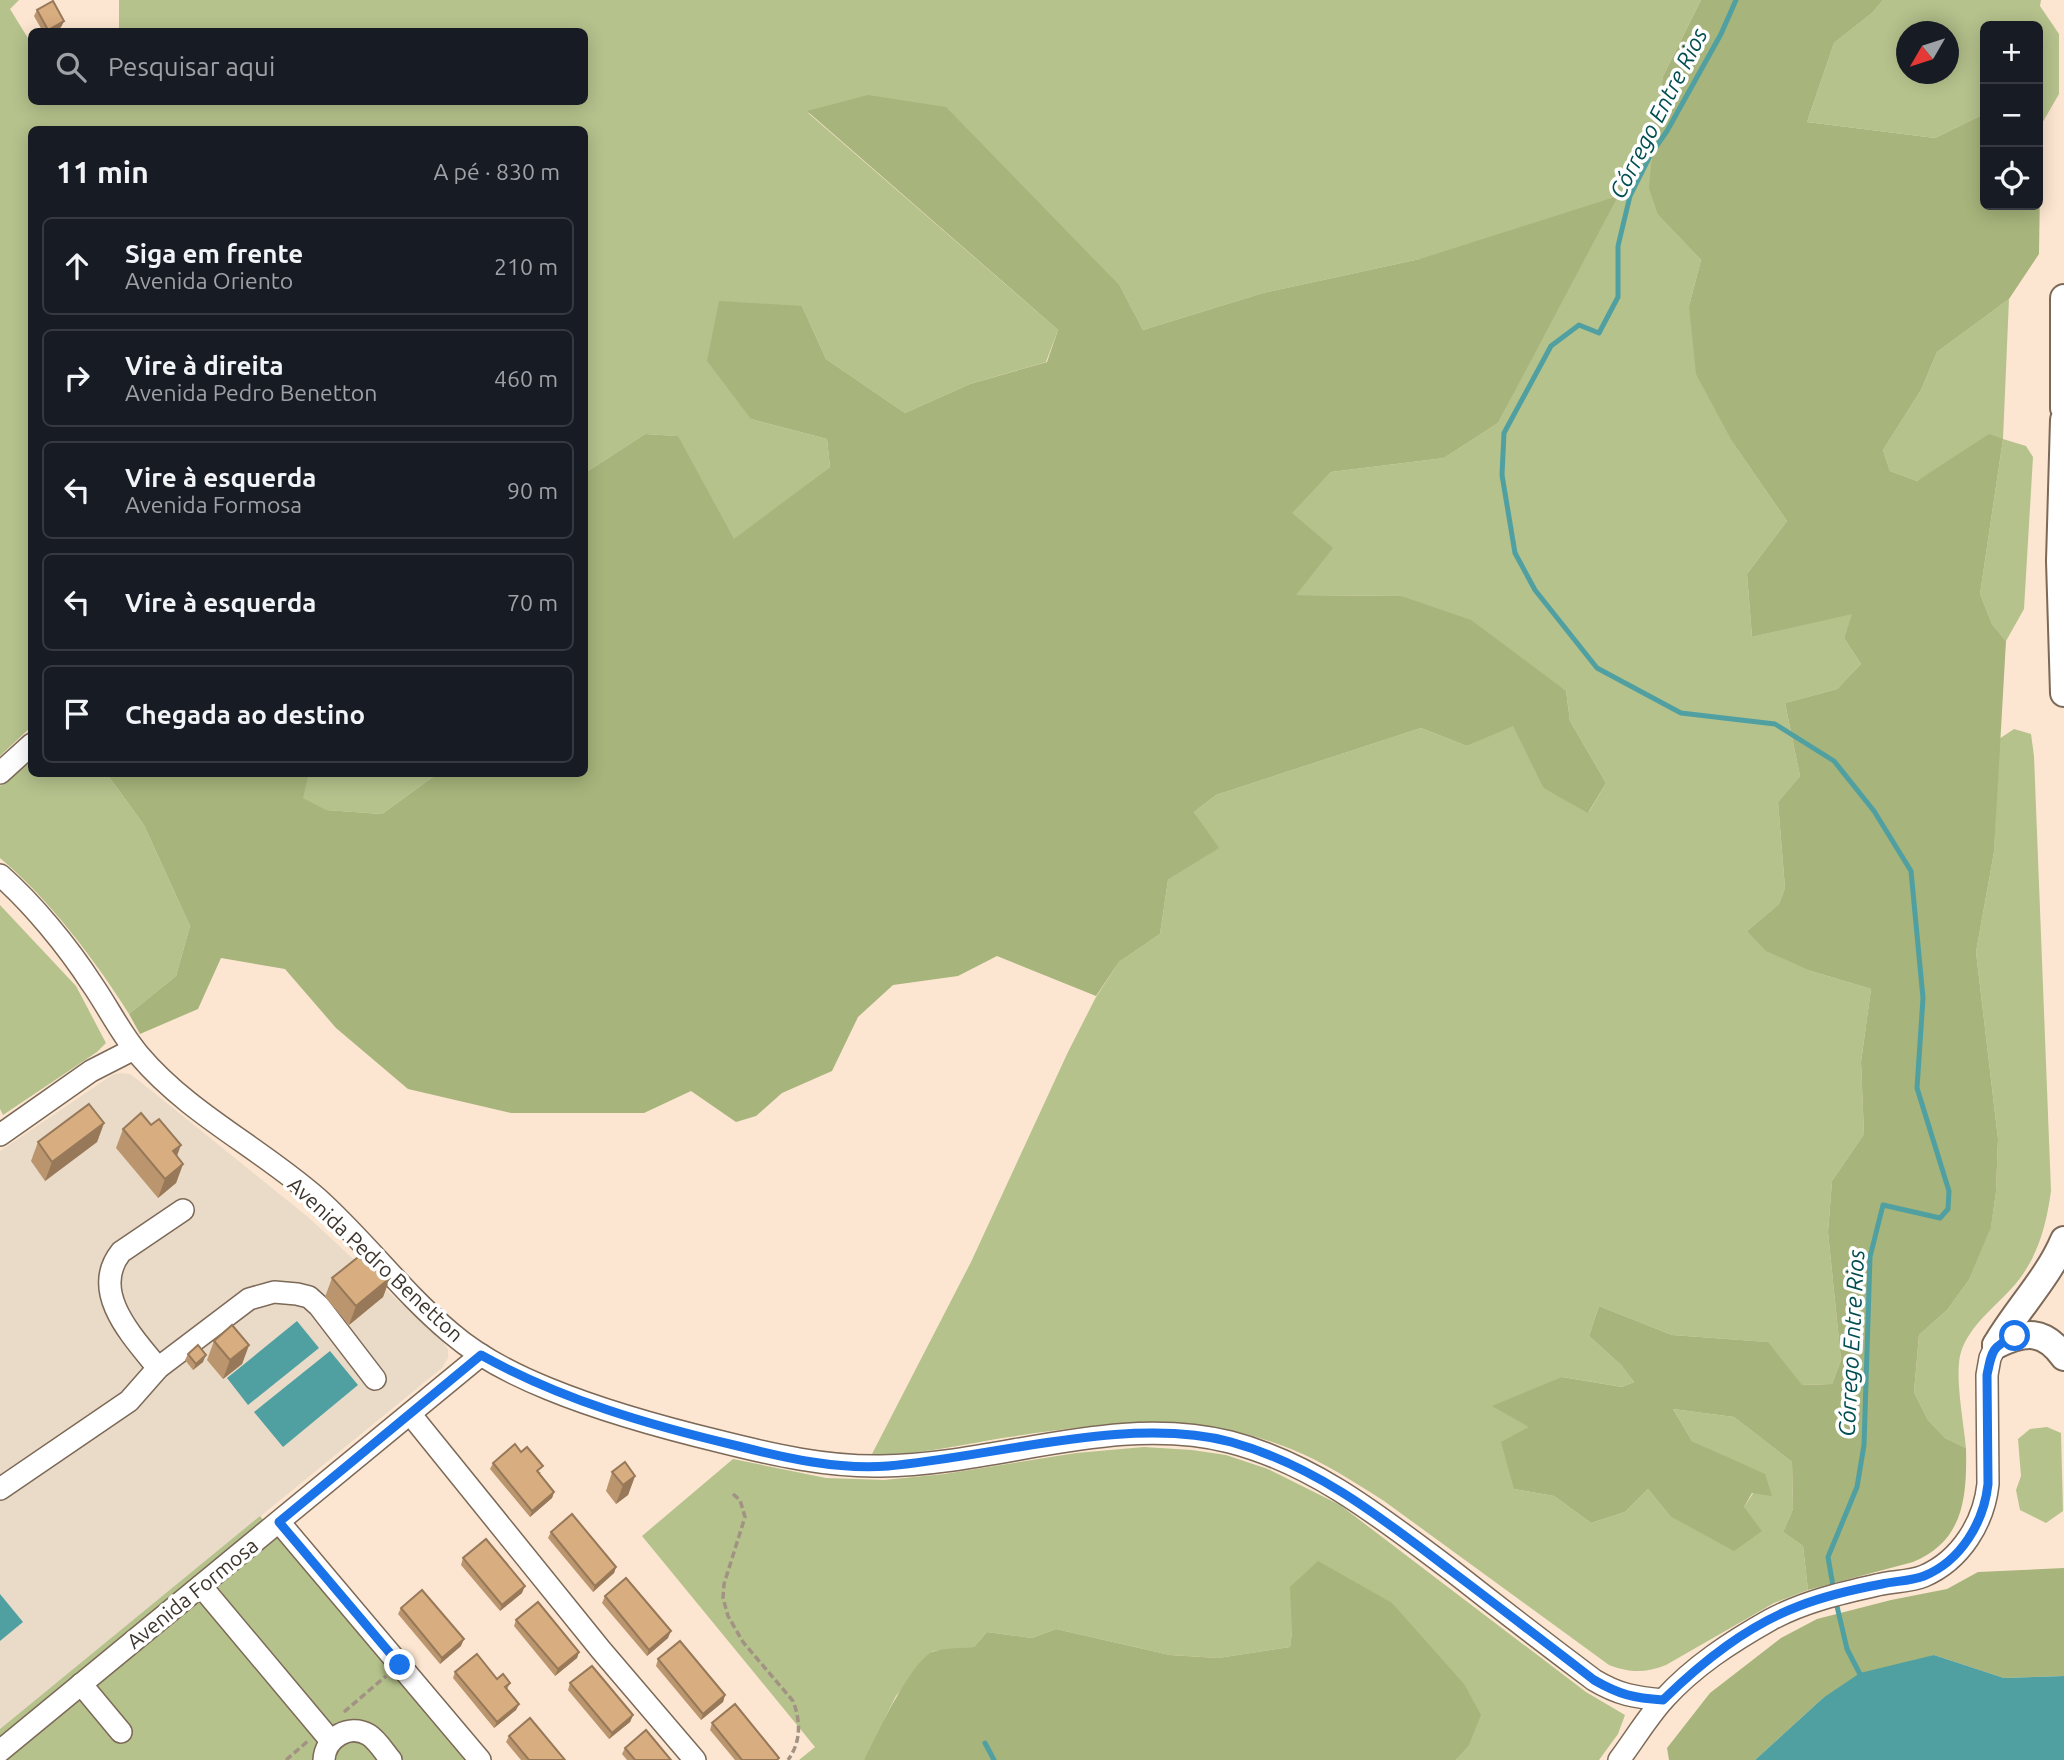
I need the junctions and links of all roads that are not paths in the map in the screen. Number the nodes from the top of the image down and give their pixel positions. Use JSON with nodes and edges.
{"nodes":[{"id":1,"x":2064,"y":298,"type":"edge"},
{"id":2,"x":2064,"y":408,"type":"edge"},
{"id":3,"x":2064,"y":420,"type":"edge"},
{"id":4,"x":2064,"y":693,"type":"edge"},
{"id":5,"x":28,"y":748,"type":"edge"},
{"id":6,"x":0,"y":773,"type":"edge"},
{"id":7,"x":0,"y":875,"type":"edge"},
{"id":8,"x":134,"y":1049,"type":"junction"},
{"id":9,"x":0,"y":1135,"type":"edge"},
{"id":10,"x":183,"y":1210,"type":"dead end"},
{"id":11,"x":2064,"y":1240,"type":"edge"},
{"id":12,"x":1996,"y":1345,"type":"junction"},
{"id":13,"x":481,"y":1355,"type":"junction"},
{"id":14,"x":2064,"y":1357,"type":"edge"},
{"id":15,"x":158,"y":1368,"type":"junction"},
{"id":16,"x":375,"y":1379,"type":"dead end"},
{"id":17,"x":411,"y":1415,"type":"junction"},
{"id":18,"x":0,"y":1489,"type":"edge"},
{"id":19,"x":279,"y":1522,"type":"junction"},
{"id":20,"x":201,"y":1586,"type":"junction"},
{"id":21,"x":81,"y":1684,"type":"junction"},
{"id":22,"x":1663,"y":1700,"type":"junction"},
{"id":23,"x":121,"y":1732,"type":"dead end"},
{"id":24,"x":0,"y":1751,"type":"edge"},
{"id":25,"x":324,"y":1752,"type":"edge"},
{"id":26,"x":386,"y":1756,"type":"edge"},
{"id":27,"x":480,"y":1760,"type":"edge"},
{"id":28,"x":695,"y":1760,"type":"edge"},
{"id":29,"x":1619,"y":1760,"type":"edge"}],
"edges":[{"from":1,"to":2,"type":"main road"},
{"from":3,"to":4,"type":"main road"},
{"from":5,"to":6,"type":"street"},
{"from":7,"to":8,"type":"street","name":"Avenida Pedro Benetton"},
{"from":8,"to":9,"type":"street"},
{"from":8,"to":13,"type":"street","name":"Avenida Pedro Benetton"},
{"from":10,"to":15,"type":"street"},
{"from":11,"to":12,"type":"main road"},
{"from":12,"to":14,"type":"main road"},
{"from":12,"to":22,"type":"street"},
{"from":13,"to":17,"type":"street","name":"Avenida Formosa"},
{"from":13,"to":22,"type":"street","name":"Avenida Pedro Benetton"},
{"from":15,"to":16,"type":"street"},
{"from":15,"to":18,"type":"street"},
{"from":17,"to":19,"type":"street","name":"Avenida Formosa"},
{"from":17,"to":28,"type":"street"},
{"from":19,"to":20,"type":"street","name":"Avenida Formosa"},
{"from":19,"to":27,"type":"street"},
{"from":20,"to":21,"type":"street","name":"Avenida Formosa"},
{"from":20,"to":25,"type":"street"},
{"from":21,"to":23,"type":"street"},
{"from":21,"to":24,"type":"street","name":"Avenida Formosa"},
{"from":22,"to":29,"type":"street"},
{"from":25,"to":26,"type":"street"}]}
